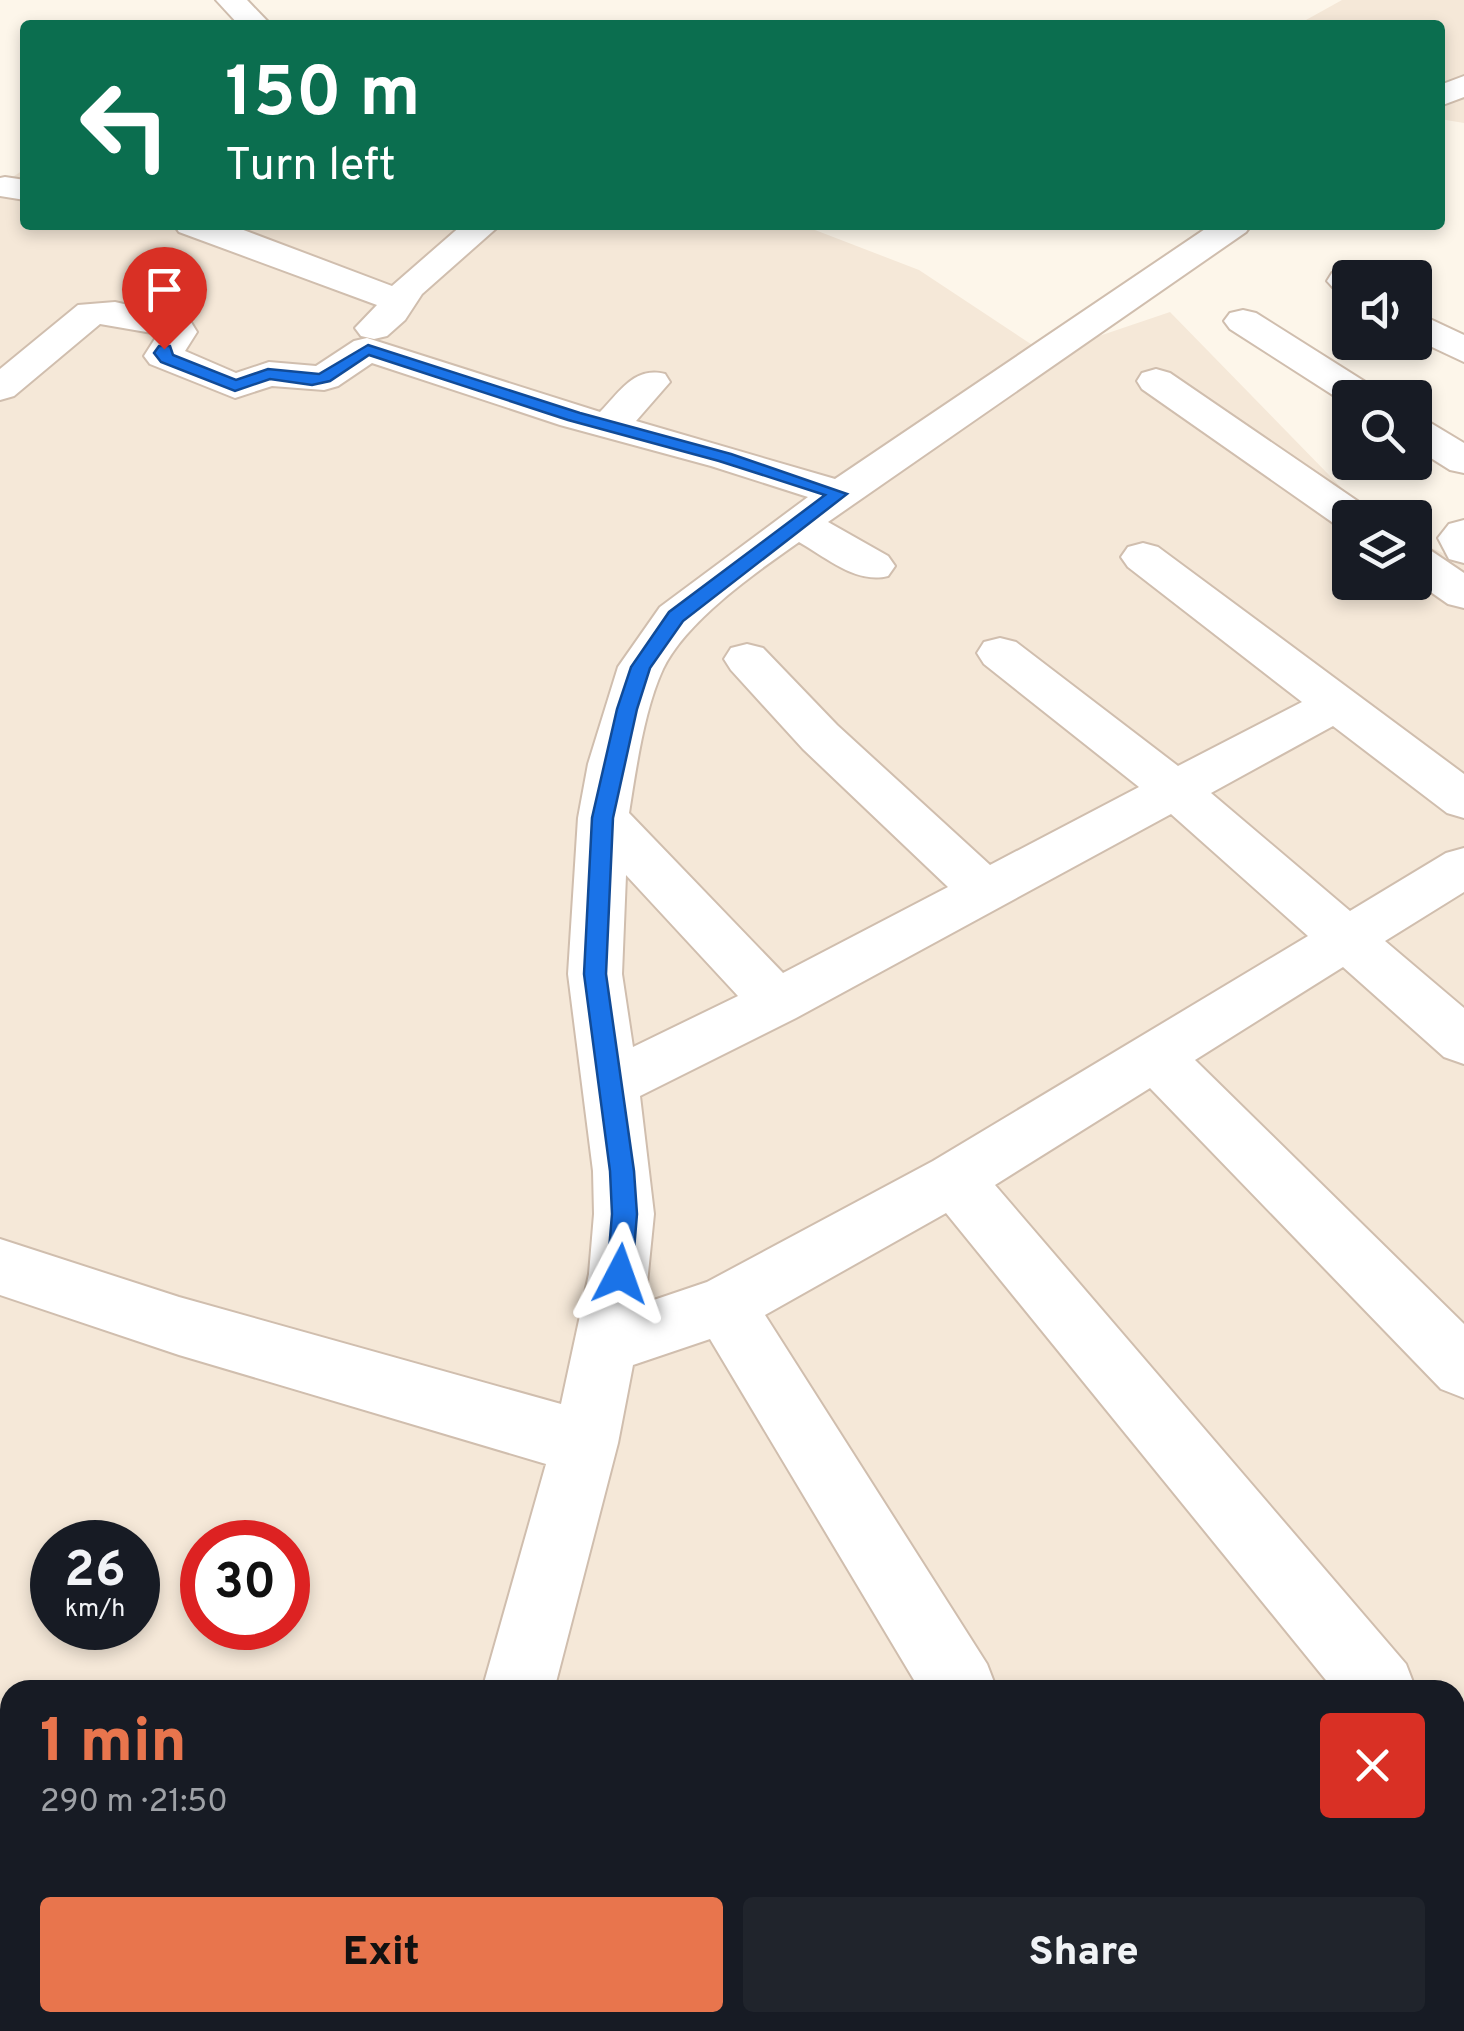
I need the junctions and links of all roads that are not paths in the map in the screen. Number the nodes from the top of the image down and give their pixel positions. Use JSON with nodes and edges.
{"nodes":[{"id":1,"x":230,"y":0,"type":"edge"},
{"id":2,"x":251,"y":20,"type":"edge"},
{"id":3,"x":210,"y":230,"type":"edge"},
{"id":4,"x":477,"y":230,"type":"edge"},
{"id":5,"x":1227,"y":230,"type":"edge"},
{"id":6,"x":398,"y":301,"type":"junction"},
{"id":7,"x":1242,"y":321,"type":"dead end"},
{"id":8,"x":1432,"y":333,"type":"edge"},
{"id":9,"x":368,"y":349,"type":"junction"},
{"id":10,"x":1464,"y":351,"type":"edge"},
{"id":11,"x":1335,"y":380,"type":"edge"},
{"id":12,"x":652,"y":382,"type":"dead end"},
{"id":13,"x":1156,"y":382,"type":"dead end"},
{"id":14,"x":0,"y":388,"type":"edge"},
{"id":15,"x":608,"y":427,"type":"junction"},
{"id":16,"x":1432,"y":441,"type":"edge"},
{"id":17,"x":1464,"y":461,"type":"edge"},
{"id":18,"x":838,"y":494,"type":"junction"},
{"id":19,"x":1332,"y":503,"type":"edge"},
{"id":20,"x":797,"y":523,"type":"junction"},
{"id":21,"x":1464,"y":533,"type":"edge"},
{"id":22,"x":1464,"y":549,"type":"edge"},
{"id":23,"x":1143,"y":557,"type":"dead end"},
{"id":24,"x":873,"y":566,"type":"dead end"},
{"id":25,"x":1432,"y":572,"type":"edge"},
{"id":26,"x":1464,"y":594,"type":"edge"},
{"id":27,"x":1000,"y":653,"type":"dead end"},
{"id":28,"x":747,"y":658,"type":"dead end"},
{"id":29,"x":1336,"y":704,"type":"junction"},
{"id":30,"x":1453,"y":774,"type":"edge"},
{"id":31,"x":1174,"y":789,"type":"junction"},
{"id":32,"x":602,"y":818,"type":"junction"},
{"id":33,"x":1464,"y":868,"type":"edge"},
{"id":34,"x":985,"y":890,"type":"junction"},
{"id":35,"x":1347,"y":939,"type":"junction"},
{"id":36,"x":777,"y":1002,"type":"junction"},
{"id":37,"x":1464,"y":1042,"type":"edge"},
{"id":38,"x":1156,"y":1057,"type":"junction"},
{"id":39,"x":611,"y":1084,"type":"junction"},
{"id":40,"x":954,"y":1180,"type":"junction"},
{"id":41,"x":0,"y":1266,"type":"edge"},
{"id":42,"x":724,"y":1304,"type":"junction"},
{"id":43,"x":607,"y":1345,"type":"junction"},
{"id":44,"x":1464,"y":1368,"type":"edge"},
{"id":45,"x":585,"y":1443,"type":"junction"},
{"id":46,"x":521,"y":1680,"type":"edge"},
{"id":47,"x":955,"y":1680,"type":"edge"},
{"id":48,"x":1372,"y":1680,"type":"edge"}],
"edges":[{"from":1,"to":2,"type":"street"},
{"from":3,"to":6,"type":"street"},
{"from":4,"to":6,"type":"street"},
{"from":5,"to":18,"type":"street"},
{"from":6,"to":9,"type":"street"},
{"from":7,"to":11,"type":"street"},
{"from":8,"to":10,"type":"street"},
{"from":9,"to":14,"type":"street"},
{"from":9,"to":15,"type":"street"},
{"from":12,"to":15,"type":"street"},
{"from":13,"to":19,"type":"street"},
{"from":15,"to":18,"type":"street"},
{"from":16,"to":17,"type":"street"},
{"from":18,"to":20,"type":"street"},
{"from":20,"to":24,"type":"street"},
{"from":20,"to":32,"type":"street"},
{"from":21,"to":22,"type":"street"},
{"from":23,"to":29,"type":"street"},
{"from":25,"to":26,"type":"street"},
{"from":27,"to":31,"type":"street"},
{"from":28,"to":34,"type":"street"},
{"from":29,"to":30,"type":"street"},
{"from":29,"to":31,"type":"street"},
{"from":31,"to":34,"type":"street"},
{"from":31,"to":35,"type":"street"},
{"from":32,"to":36,"type":"street"},
{"from":32,"to":39,"type":"street"},
{"from":33,"to":35,"type":"street"},
{"from":34,"to":36,"type":"street"},
{"from":35,"to":37,"type":"street"},
{"from":35,"to":38,"type":"street"},
{"from":36,"to":39,"type":"street"},
{"from":38,"to":40,"type":"street"},
{"from":38,"to":44,"type":"street"},
{"from":39,"to":43,"type":"street"},
{"from":40,"to":42,"type":"street"},
{"from":40,"to":48,"type":"street"},
{"from":41,"to":45,"type":"street"},
{"from":42,"to":43,"type":"street"},
{"from":42,"to":47,"type":"street"},
{"from":43,"to":45,"type":"street"},
{"from":45,"to":46,"type":"street"}]}
